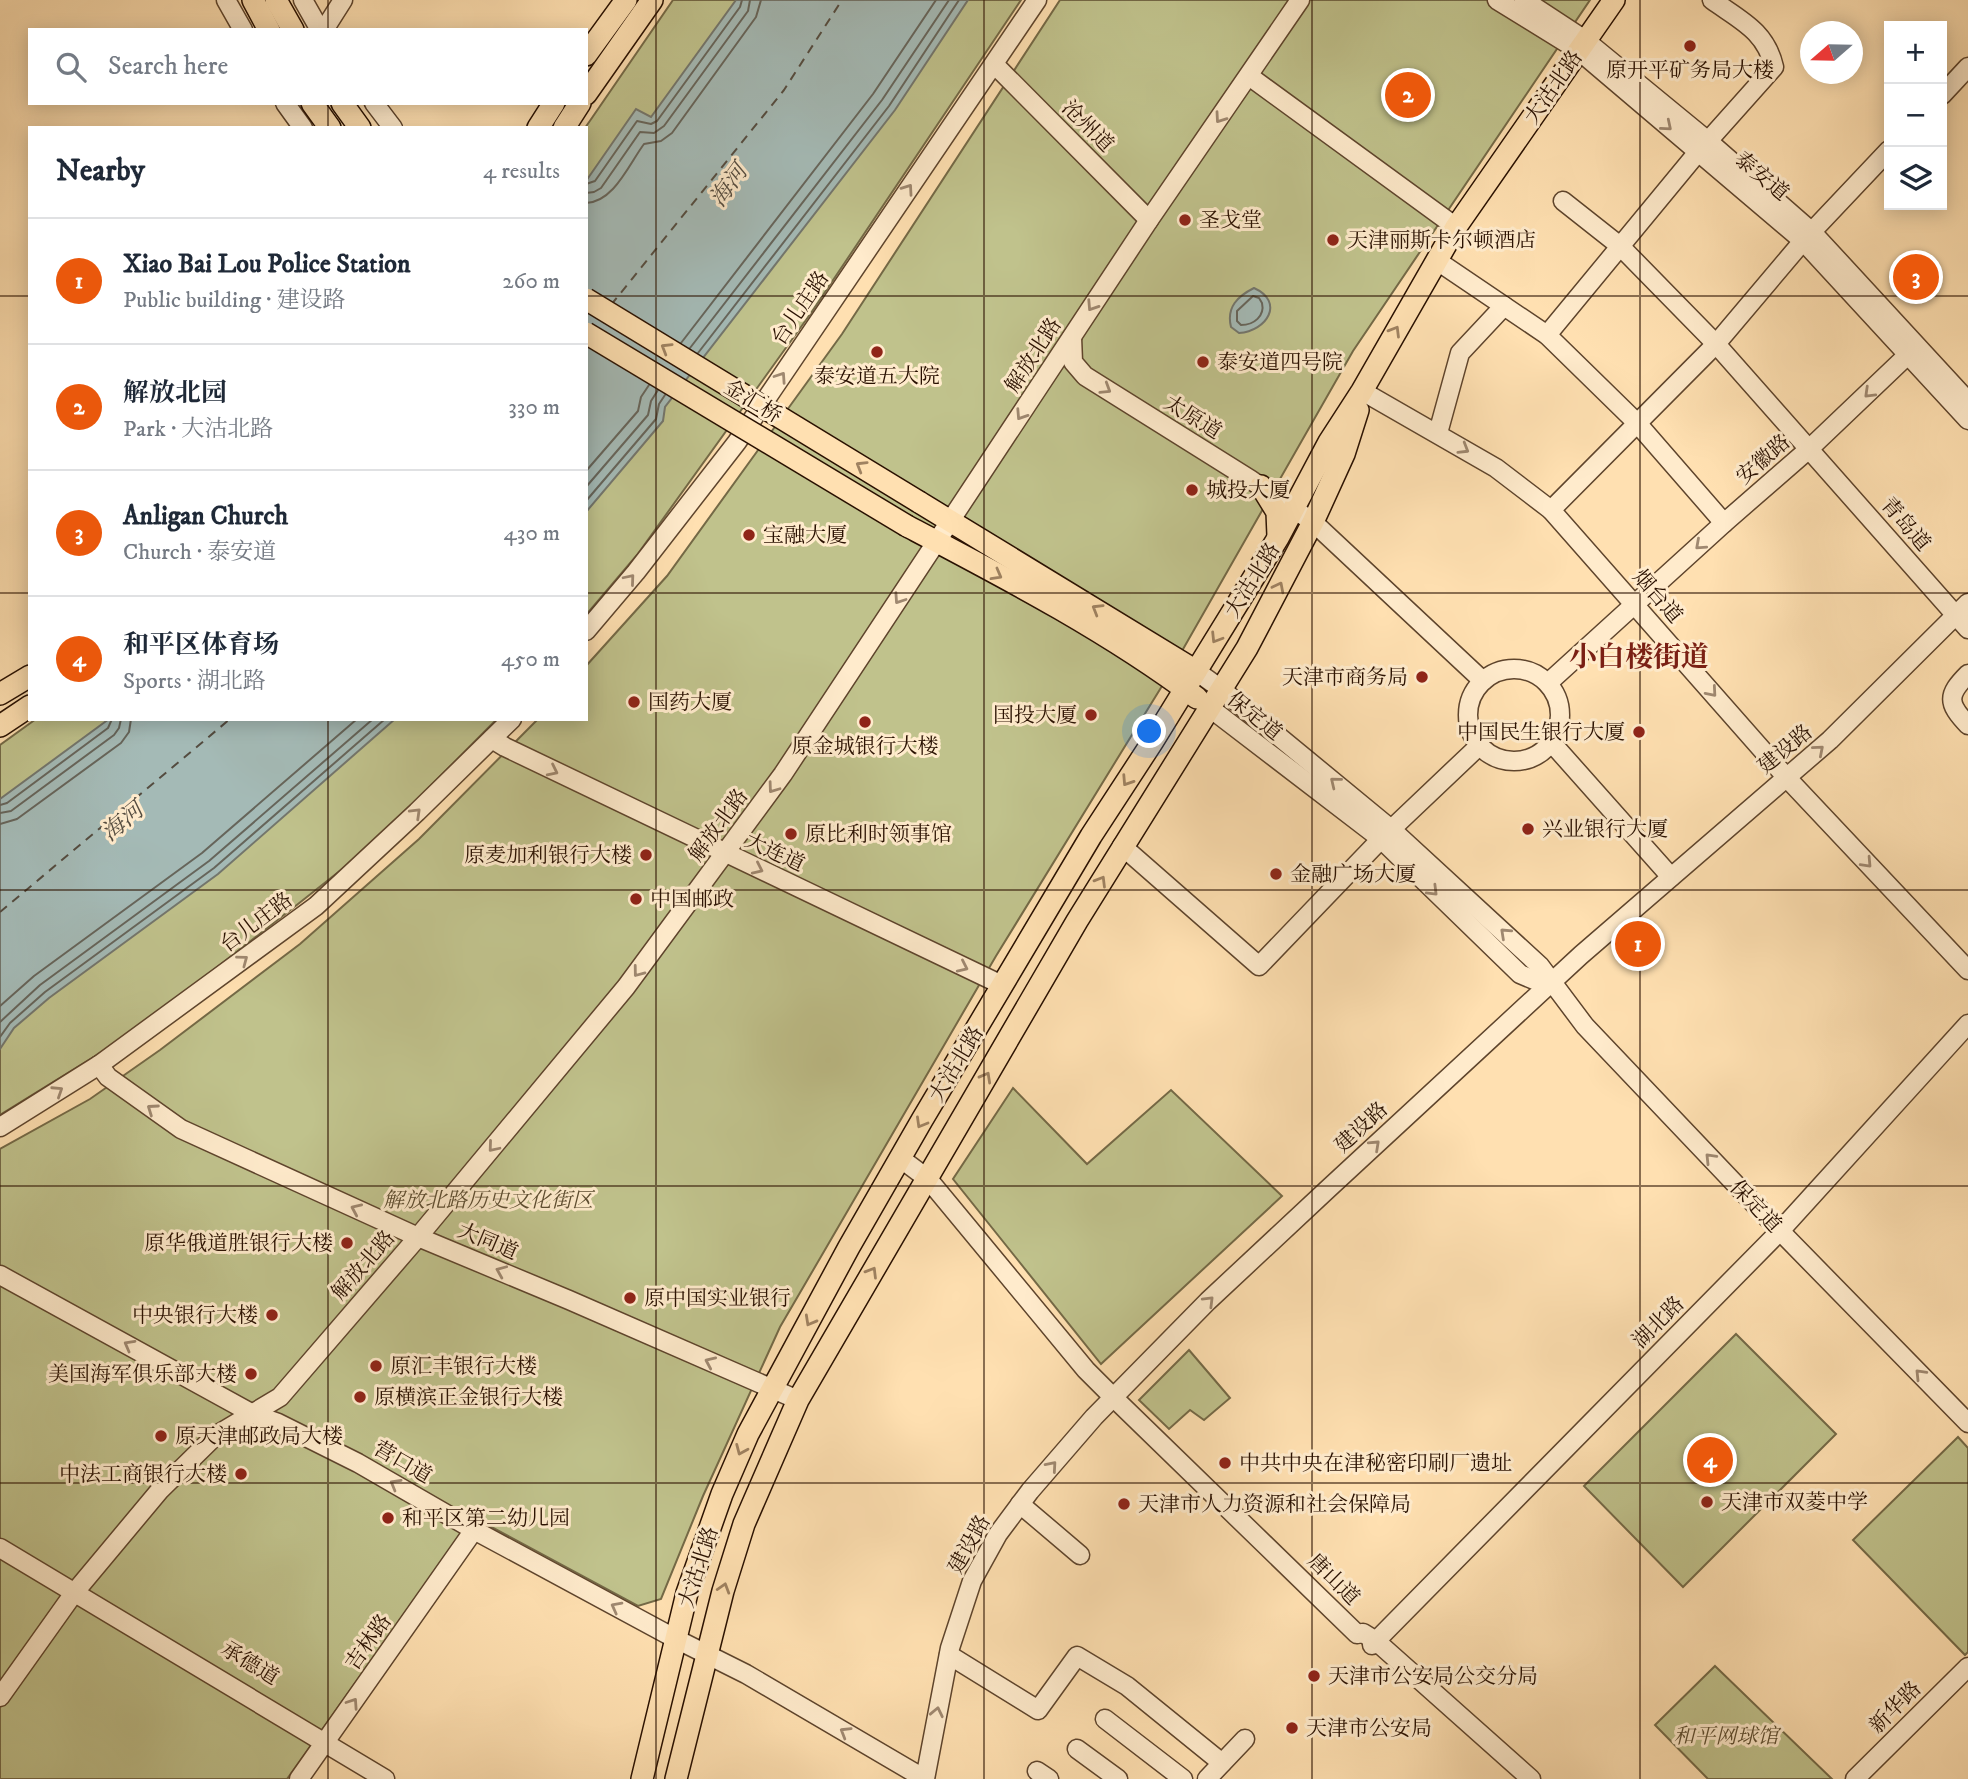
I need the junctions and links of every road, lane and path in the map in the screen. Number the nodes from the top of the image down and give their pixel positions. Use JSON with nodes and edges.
{"nodes":[{"id":1,"x":226,"y":0,"type":"edge"},
{"id":2,"x":253,"y":0,"type":"edge"},
{"id":3,"x":276,"y":0,"type":"edge"},
{"id":4,"x":285,"y":0,"type":"edge"},
{"id":5,"x":303,"y":0,"type":"edge"},
{"id":6,"x":343,"y":0,"type":"edge"},
{"id":7,"x":626,"y":0,"type":"edge"},
{"id":8,"x":652,"y":0,"type":"edge"},
{"id":9,"x":1037,"y":0,"type":"edge"},
{"id":10,"x":1300,"y":0,"type":"edge"},
{"id":11,"x":1497,"y":0,"type":"edge"},
{"id":12,"x":1524,"y":0,"type":"edge"},
{"id":13,"x":1614,"y":0,"type":"edge"},
{"id":14,"x":1712,"y":0,"type":"edge"},
{"id":15,"x":242,"y":28,"type":"edge"},
{"id":16,"x":268,"y":28,"type":"edge"},
{"id":17,"x":293,"y":28,"type":"edge"},
{"id":18,"x":293,"y":28,"type":"edge"},
{"id":19,"x":321,"y":28,"type":"edge"},
{"id":20,"x":323,"y":28,"type":"edge"},
{"id":21,"x":1581,"y":45,"type":"junction"},
{"id":22,"x":588,"y":52,"type":"edge"},
{"id":23,"x":995,"y":65,"type":"junction"},
{"id":24,"x":1968,"y":67,"type":"edge"},
{"id":25,"x":1249,"y":76,"type":"junction"},
{"id":26,"x":1947,"y":90,"type":"edge"},
{"id":27,"x":588,"y":91,"type":"edge"},
{"id":28,"x":286,"y":105,"type":"edge"},
{"id":29,"x":313,"y":105,"type":"edge"},
{"id":30,"x":343,"y":105,"type":"edge"},
{"id":31,"x":376,"y":105,"type":"edge"},
{"id":32,"x":553,"y":105,"type":"edge"},
{"id":33,"x":579,"y":105,"type":"edge"},
{"id":34,"x":302,"y":126,"type":"edge"},
{"id":35,"x":329,"y":126,"type":"edge"},
{"id":36,"x":359,"y":126,"type":"edge"},
{"id":37,"x":391,"y":126,"type":"edge"},
{"id":38,"x":539,"y":126,"type":"edge"},
{"id":39,"x":565,"y":126,"type":"edge"},
{"id":40,"x":1703,"y":146,"type":"junction"},
{"id":41,"x":1884,"y":155,"type":"edge"},
{"id":42,"x":1563,"y":201,"type":"dead end"},
{"id":43,"x":1149,"y":220,"type":"junction"},
{"id":44,"x":1456,"y":227,"type":"junction"},
{"id":45,"x":1807,"y":236,"type":"junction"},
{"id":46,"x":1620,"y":246,"type":"junction"},
{"id":47,"x":1436,"y":260,"type":"junction"},
{"id":48,"x":588,"y":300,"type":"edge"},
{"id":49,"x":1504,"y":306,"type":"junction"},
{"id":50,"x":588,"y":334,"type":"edge"},
{"id":51,"x":1547,"y":335,"type":"junction"},
{"id":52,"x":1072,"y":337,"type":"junction"},
{"id":53,"x":1716,"y":344,"type":"junction"},
{"id":54,"x":1913,"y":350,"type":"junction"},
{"id":55,"x":1362,"y":391,"type":"junction"},
{"id":56,"x":1968,"y":402,"type":"edge"},
{"id":57,"x":1968,"y":420,"type":"edge"},
{"id":58,"x":1637,"y":423,"type":"junction"},
{"id":59,"x":1438,"y":433,"type":"junction"},
{"id":60,"x":1809,"y":449,"type":"junction"},
{"id":61,"x":1261,"y":486,"type":"junction"},
{"id":62,"x":972,"y":489,"type":"junction"},
{"id":63,"x":919,"y":502,"type":"junction"},
{"id":64,"x":1294,"y":509,"type":"junction"},
{"id":65,"x":1551,"y":510,"type":"junction"},
{"id":66,"x":952,"y":520,"type":"junction"},
{"id":67,"x":1313,"y":522,"type":"junction"},
{"id":68,"x":1724,"y":523,"type":"junction"},
{"id":69,"x":1278,"y":538,"type":"junction"},
{"id":70,"x":937,"y":542,"type":"junction"},
{"id":71,"x":1635,"y":603,"type":"junction"},
{"id":72,"x":1964,"y":616,"type":"edge"},
{"id":73,"x":588,"y":629,"type":"edge"},
{"id":74,"x":1150,"y":653,"type":"junction"},
{"id":75,"x":1968,"y":674,"type":"edge"},
{"id":76,"x":28,"y":677,"type":"edge"},
{"id":77,"x":1483,"y":681,"type":"junction"},
{"id":78,"x":1196,"y":682,"type":"junction"},
{"id":79,"x":1548,"y":683,"type":"junction"},
{"id":80,"x":0,"y":694,"type":"edge"},
{"id":81,"x":28,"y":707,"type":"edge"},
{"id":82,"x":1210,"y":708,"type":"junction"},
{"id":83,"x":510,"y":721,"type":"edge"},
{"id":84,"x":1163,"y":724,"type":"junction"},
{"id":85,"x":1968,"y":725,"type":"edge"},
{"id":86,"x":0,"y":726,"type":"edge"},
{"id":87,"x":492,"y":739,"type":"junction"},
{"id":88,"x":1551,"y":742,"type":"junction"},
{"id":89,"x":1480,"y":745,"type":"junction"},
{"id":90,"x":1184,"y":748,"type":"junction"},
{"id":91,"x":1787,"y":778,"type":"junction"},
{"id":92,"x":1748,"y":810,"type":"junction"},
{"id":93,"x":1820,"y":813,"type":"junction"},
{"id":94,"x":1386,"y":834,"type":"junction"},
{"id":95,"x":1122,"y":846,"type":"junction"},
{"id":96,"x":726,"y":854,"type":"junction"},
{"id":97,"x":1671,"y":877,"type":"junction"},
{"id":98,"x":1968,"y":970,"type":"edge"},
{"id":99,"x":1552,"y":982,"type":"junction"},
{"id":100,"x":1002,"y":985,"type":"junction"},
{"id":101,"x":1968,"y":1024,"type":"edge"},
{"id":102,"x":99,"y":1065,"type":"junction"},
{"id":103,"x":0,"y":1127,"type":"edge"},
{"id":104,"x":900,"y":1158,"type":"junction"},
{"id":105,"x":928,"y":1179,"type":"junction"},
{"id":106,"x":1780,"y":1231,"type":"junction"},
{"id":107,"x":418,"y":1237,"type":"junction"},
{"id":108,"x":0,"y":1275,"type":"edge"},
{"id":109,"x":772,"y":1389,"type":"junction"},
{"id":110,"x":1114,"y":1398,"type":"junction"},
{"id":111,"x":798,"y":1400,"type":"junction"},
{"id":112,"x":253,"y":1414,"type":"junction"},
{"id":113,"x":1968,"y":1423,"type":"edge"},
{"id":114,"x":1020,"y":1504,"type":"junction"},
{"id":115,"x":474,"y":1530,"type":"junction"},
{"id":116,"x":0,"y":1548,"type":"edge"},
{"id":117,"x":1080,"y":1555,"type":"dead end"},
{"id":118,"x":74,"y":1593,"type":"junction"},
{"id":119,"x":676,"y":1639,"type":"junction"},
{"id":120,"x":1374,"y":1643,"type":"junction"},
{"id":121,"x":706,"y":1653,"type":"junction"},
{"id":122,"x":948,"y":1656,"type":"junction"},
{"id":123,"x":1968,"y":1667,"type":"edge"},
{"id":124,"x":0,"y":1697,"type":"edge"},
{"id":125,"x":1105,"y":1719,"type":"dead end"},
{"id":126,"x":1245,"y":1739,"type":"dead end"},
{"id":127,"x":328,"y":1740,"type":"junction"},
{"id":128,"x":1077,"y":1749,"type":"dead end"},
{"id":129,"x":1222,"y":1763,"type":"junction"},
{"id":130,"x":299,"y":1779,"type":"edge"},
{"id":131,"x":385,"y":1779,"type":"edge"},
{"id":132,"x":401,"y":1779,"type":"edge"},
{"id":133,"x":642,"y":1779,"type":"edge"},
{"id":134,"x":676,"y":1779,"type":"edge"},
{"id":135,"x":925,"y":1779,"type":"edge"},
{"id":136,"x":1118,"y":1779,"type":"edge"},
{"id":137,"x":1183,"y":1779,"type":"edge"},
{"id":138,"x":1207,"y":1779,"type":"edge"},
{"id":139,"x":1524,"y":1779,"type":"edge"},
{"id":140,"x":1531,"y":1779,"type":"edge"},
{"id":141,"x":1855,"y":1779,"type":"edge"}],
"edges":[{"from":1,"to":15,"type":"street"},
{"from":2,"to":16,"type":"main road"},
{"from":3,"to":17,"type":"main road"},
{"from":4,"to":18,"type":"main road"},
{"from":5,"to":19,"type":"street"},
{"from":6,"to":20,"type":"street"},
{"from":7,"to":22,"type":"main road"},
{"from":8,"to":27,"type":"main road"},
{"from":9,"to":23,"type":"street","name":"台儿庄路"},
{"from":10,"to":25,"type":"street","name":"解放北路"},
{"from":11,"to":21,"type":"street","name":"泰安道"},
{"from":12,"to":21,"type":"street","name":"泰安道"},
{"from":13,"to":21,"type":"main road","name":"大沽北路"},
{"from":14,"to":40,"type":"street"},
{"from":21,"to":40,"type":"street","name":"泰安道"},
{"from":21,"to":44,"type":"main road","name":"大沽北路"},
{"from":23,"to":43,"type":"street","name":"沧州道"},
{"from":73,"to":23,"type":"street","name":"台儿庄路","one_way":true},
{"from":24,"to":26,"type":"street"},
{"from":25,"to":43,"type":"street","name":"解放北路","one_way":true},
{"from":25,"to":44,"type":"street"},
{"from":28,"to":34,"type":"street"},
{"from":29,"to":35,"type":"main road"},
{"from":30,"to":36,"type":"main road"},
{"from":31,"to":37,"type":"street"},
{"from":32,"to":38,"type":"main road"},
{"from":33,"to":39,"type":"main road"},
{"from":40,"to":45,"type":"street","name":"泰安道"},
{"from":40,"to":46,"type":"street"},
{"from":41,"to":45,"type":"street"},
{"from":42,"to":46,"type":"street","name":"青岛道"},
{"from":43,"to":52,"type":"street","name":"解放北路","one_way":true},
{"from":44,"to":47,"type":"main road","name":"大沽北路"},
{"from":45,"to":53,"type":"street"},
{"from":45,"to":54,"type":"street","name":"泰安道"},
{"from":46,"to":51,"type":"street"},
{"from":46,"to":53,"type":"street","name":"青岛道"},
{"from":47,"to":49,"type":"street"},
{"from":55,"to":47,"type":"main road","name":"大沽北路","one_way":true},
{"from":63,"to":48,"type":"main road","name":"金汇桥","one_way":true,"bridge":true},
{"from":49,"to":51,"type":"street"},
{"from":49,"to":59,"type":"street"},
{"from":50,"to":70,"type":"main road","name":"金汇桥","bridge":true},
{"from":51,"to":58,"type":"street"},
{"from":52,"to":61,"type":"street","name":"太原道","one_way":true},
{"from":52,"to":62,"type":"street","name":"解放北路","one_way":true},
{"from":53,"to":58,"type":"street"},
{"from":53,"to":60,"type":"street","name":"青岛道"},
{"from":54,"to":56,"type":"street","name":"泰安道"},
{"from":54,"to":57,"type":"street","name":"泰安道"},
{"from":54,"to":60,"type":"street","name":"安徽路","one_way":true},
{"from":55,"to":59,"type":"street","name":"烟台道"},
{"from":55,"to":64,"type":"main road","name":"大沽北路"},
{"from":55,"to":67,"type":"main road","name":"大沽北路"},
{"from":58,"to":65,"type":"street"},
{"from":58,"to":68,"type":"street"},
{"from":59,"to":65,"type":"street","name":"烟台道","one_way":true},
{"from":60,"to":68,"type":"street","name":"安徽路"},
{"from":60,"to":72,"type":"street","name":"青岛道"},
{"from":61,"to":64,"type":"street","name":"太原道"},
{"from":61,"to":69,"type":"main road"},
{"from":62,"to":63,"type":"street"},
{"from":62,"to":66,"type":"street","name":"解放北路"},
{"from":63,"to":66,"type":"main road"},
{"from":64,"to":67,"type":"street","name":"太原道"},
{"from":64,"to":69,"type":"main road","name":"大沽北路"},
{"from":65,"to":71,"type":"street","name":"烟台道"},
{"from":66,"to":70,"type":"street","name":"解放北路"},
{"from":74,"to":66,"type":"main road","one_way":true},
{"from":67,"to":77,"type":"street","name":"太原道"},
{"from":78,"to":67,"type":"main road","name":"大沽北路","one_way":true},
{"from":68,"to":71,"type":"street","name":"安徽路","one_way":true},
{"from":69,"to":78,"type":"main road","name":"大沽北路","one_way":true},
{"from":70,"to":74,"type":"main road","one_way":true},
{"from":70,"to":96,"type":"street","name":"解放北路","one_way":true},
{"from":71,"to":79,"type":"street","name":"安徽路"},
{"from":71,"to":91,"type":"street","name":"烟台道","one_way":true},
{"from":91,"to":72,"type":"street","name":"建设路","one_way":true},
{"from":74,"to":78,"type":"main road"},
{"from":74,"to":84,"type":"main road"},
{"from":75,"to":85,"type":"street"},
{"from":76,"to":80,"type":"main road"},
{"from":77,"to":79,"type":"street"},
{"from":77,"to":89,"type":"street"},
{"from":78,"to":82,"type":"main road","name":"保定道"},
{"from":78,"to":84,"type":"main road","name":"大沽北路"},
{"from":78,"to":90,"type":"main road"},
{"from":94,"to":78,"type":"street","name":"保定道","one_way":true},
{"from":79,"to":88,"type":"street"},
{"from":81,"to":86,"type":"main road"},
{"from":82,"to":90,"type":"main road","name":"大沽北路"},
{"from":82,"to":94,"type":"street","name":"保定道"},
{"from":83,"to":87,"type":"street","name":"台儿庄路"},
{"from":84,"to":100,"type":"main road","name":"大沽北路","one_way":true},
{"from":87,"to":96,"type":"street","name":"大连道","one_way":true},
{"from":102,"to":87,"type":"street","name":"台儿庄路","one_way":true},
{"from":88,"to":89,"type":"street"},
{"from":88,"to":97,"type":"street"},
{"from":89,"to":94,"type":"street"},
{"from":90,"to":95,"type":"main road","name":"大沽北路"},
{"from":91,"to":92,"type":"street","name":"建设路"},
{"from":91,"to":93,"type":"street","name":"烟台道"},
{"from":92,"to":93,"type":"street"},
{"from":92,"to":97,"type":"street","name":"建设路"},
{"from":93,"to":98,"type":"street","name":"烟台道","one_way":true},
{"from":94,"to":95,"type":"street"},
{"from":94,"to":99,"type":"street","name":"保定道"},
{"from":105,"to":95,"type":"main road","name":"大沽北路","one_way":true},
{"from":96,"to":100,"type":"street","name":"大连道","one_way":true},
{"from":96,"to":107,"type":"street","name":"解放北路","one_way":true},
{"from":97,"to":99,"type":"street","name":"建设路"},
{"from":106,"to":99,"type":"street","name":"保定道","one_way":true},
{"from":110,"to":99,"type":"street","name":"建设路","one_way":true},
{"from":100,"to":104,"type":"main road","name":"大沽北路","one_way":true},
{"from":101,"to":106,"type":"street","name":"湖北路"},
{"from":103,"to":102,"type":"street","name":"台儿庄路","one_way":true},
{"from":107,"to":102,"type":"street","name":"大同道","one_way":true},
{"from":104,"to":105,"type":"street","name":"唐山道"},
{"from":104,"to":109,"type":"main road","name":"大沽北路","one_way":true},
{"from":105,"to":110,"type":"street","name":"唐山道"},
{"from":111,"to":105,"type":"main road","name":"大沽北路","one_way":true},
{"from":113,"to":106,"type":"street","name":"保定道","one_way":true},
{"from":106,"to":120,"type":"street","name":"湖北路"},
{"from":109,"to":107,"type":"street","name":"大同道","one_way":true},
{"from":107,"to":112,"type":"street","name":"解放北路"},
{"from":112,"to":108,"type":"street","name":"营口道","one_way":true},
{"from":109,"to":111,"type":"street","name":"大同道"},
{"from":109,"to":119,"type":"main road","name":"大沽北路","one_way":true},
{"from":114,"to":110,"type":"street","name":"建设路","one_way":true},
{"from":110,"to":120,"type":"street","name":"唐山道"},
{"from":121,"to":111,"type":"main road","name":"大沽北路","one_way":true},
{"from":115,"to":112,"type":"street","name":"营口道","one_way":true},
{"from":112,"to":118,"type":"street","name":"解放北路"},
{"from":114,"to":117,"type":"street"},
{"from":114,"to":122,"type":"street","name":"建设路"},
{"from":119,"to":115,"type":"street","name":"营口道","one_way":true},
{"from":127,"to":115,"type":"street","name":"吉林路","one_way":true},
{"from":116,"to":118,"type":"street","name":"承德道"},
{"from":118,"to":124,"type":"street","name":"解放北路"},
{"from":118,"to":127,"type":"street","name":"承德道"},
{"from":119,"to":121,"type":"street","name":"营口道"},
{"from":119,"to":133,"type":"main road","name":"大沽北路"},
{"from":120,"to":139,"type":"street","name":"唐山道"},
{"from":120,"to":140,"type":"street","name":"唐山道"},
{"from":121,"to":134,"type":"main road","name":"大沽北路"},
{"from":135,"to":121,"type":"street","name":"营口道","one_way":true},
{"from":122,"to":129,"type":"street"},
{"from":135,"to":122,"type":"street","name":"建设路","one_way":true},
{"from":123,"to":141,"type":"street","name":"新华路"},
{"from":125,"to":137,"type":"street"},
{"from":126,"to":129,"type":"street"},
{"from":127,"to":130,"type":"street","name":"吉林路"},
{"from":127,"to":131,"type":"street","name":"承德道"},
{"from":127,"to":132,"type":"street","name":"承德道"},
{"from":128,"to":136,"type":"street"},
{"from":129,"to":138,"type":"street"}]}
